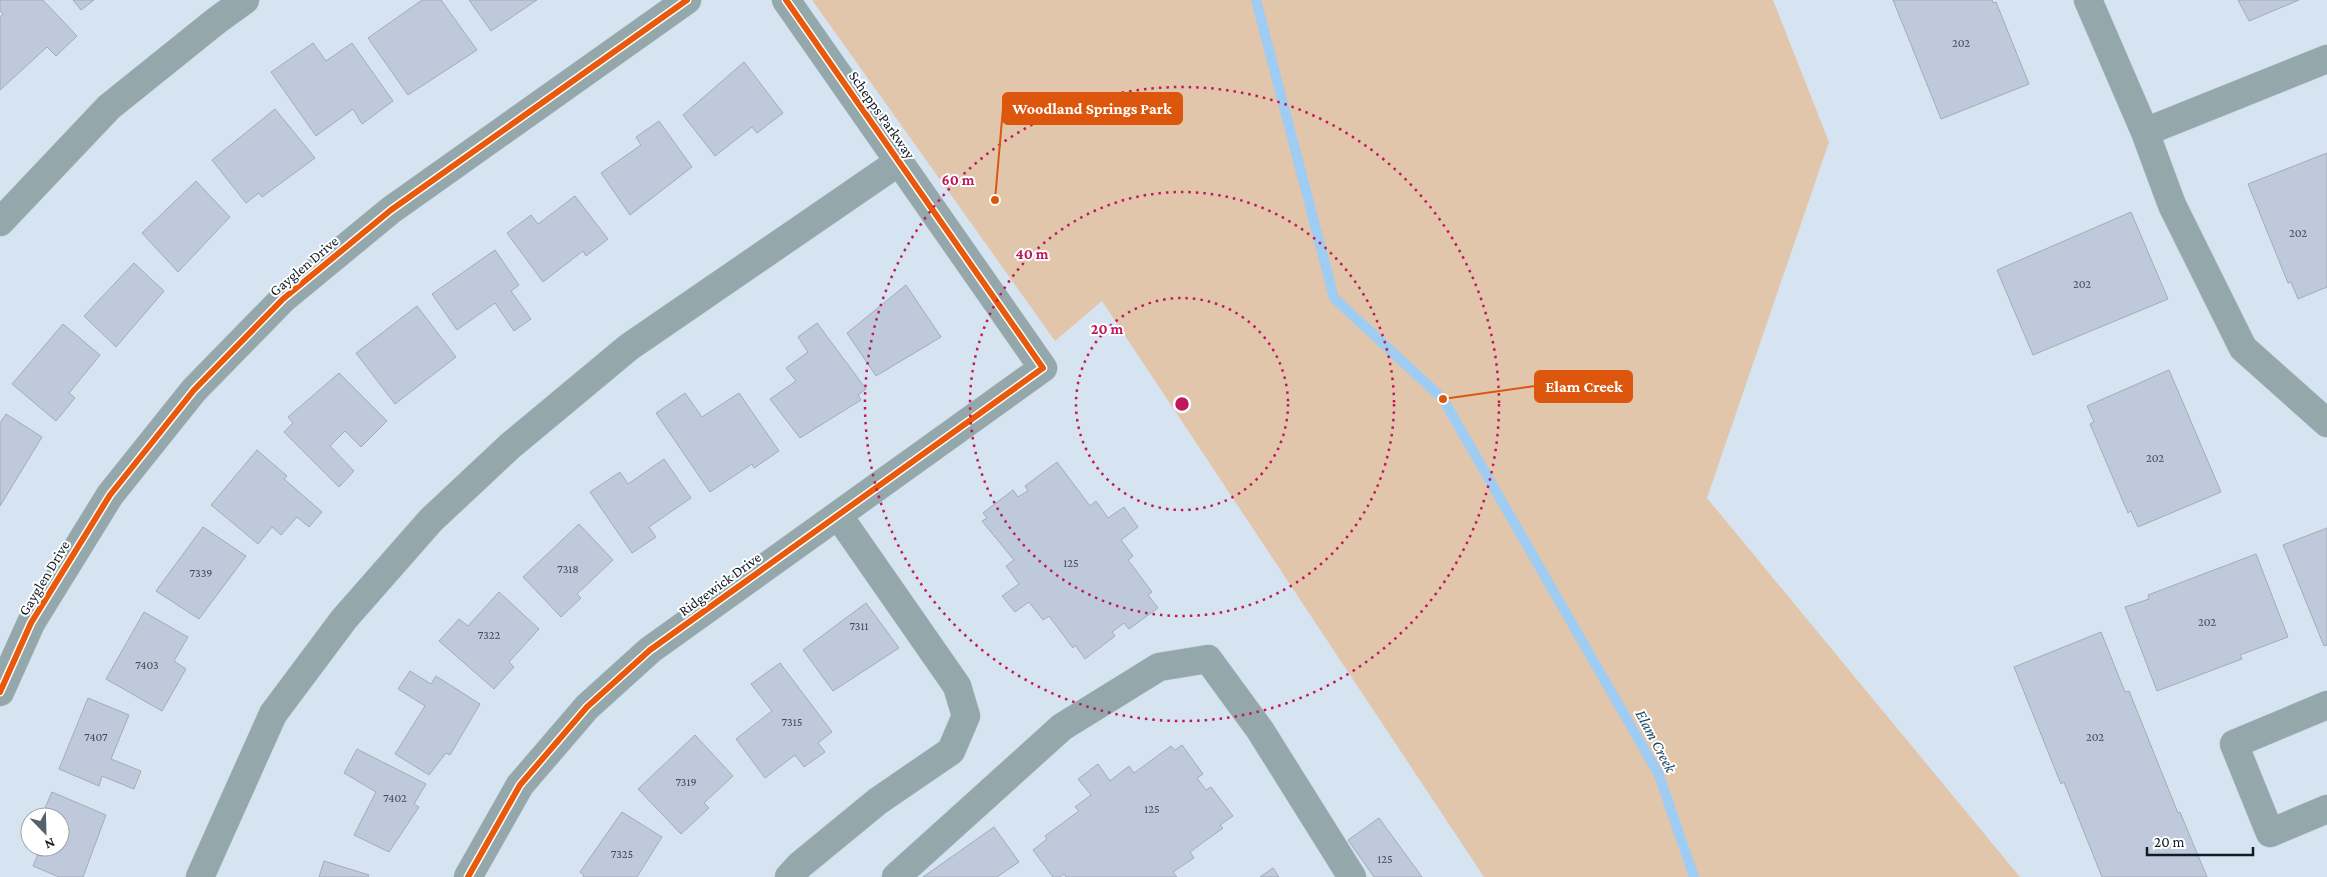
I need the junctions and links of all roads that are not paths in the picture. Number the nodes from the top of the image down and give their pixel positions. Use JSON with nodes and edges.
{"nodes":[{"id":1,"x":245,"y":0,"type":"edge"},
{"id":2,"x":687,"y":0,"type":"edge"},
{"id":3,"x":786,"y":0,"type":"edge"},
{"id":4,"x":2088,"y":0,"type":"edge"},
{"id":5,"x":2327,"y":60,"type":"edge"},
{"id":6,"x":2145,"y":132,"type":"junction"},
{"id":7,"x":900,"y":161,"type":"junction"},
{"id":8,"x":0,"y":222,"type":"edge"},
{"id":9,"x":1043,"y":368,"type":"joint"},
{"id":10,"x":2327,"y":423,"type":"edge"},
{"id":11,"x":838,"y":515,"type":"junction"},
{"id":12,"x":0,"y":692,"type":"edge"},
{"id":13,"x":2327,"y":705,"type":"edge"},
{"id":14,"x":2327,"y":809,"type":"edge"},
{"id":15,"x":200,"y":877,"type":"edge"},
{"id":16,"x":468,"y":877,"type":"edge"},
{"id":17,"x":789,"y":877,"type":"edge"},
{"id":18,"x":896,"y":877,"type":"edge"},
{"id":19,"x":1352,"y":877,"type":"edge"}],
"edges":[{"from":1,"to":8,"type":"street"},
{"from":2,"to":12,"type":"street","name":"Gayglen Drive"},
{"from":3,"to":7,"type":"street","name":"Schepps Parkway"},
{"from":4,"to":6,"type":"street"},
{"from":5,"to":6,"type":"street"},
{"from":6,"to":10,"type":"street"},
{"from":7,"to":9,"type":"street","name":"Schepps Parkway"},
{"from":7,"to":15,"type":"street"},
{"from":9,"to":11,"type":"street","name":"Ridgewick Drive"},
{"from":11,"to":16,"type":"street","name":"Ridgewick Drive"},
{"from":11,"to":17,"type":"street"},
{"from":13,"to":14,"type":"street"},
{"from":18,"to":19,"type":"street"}]}
